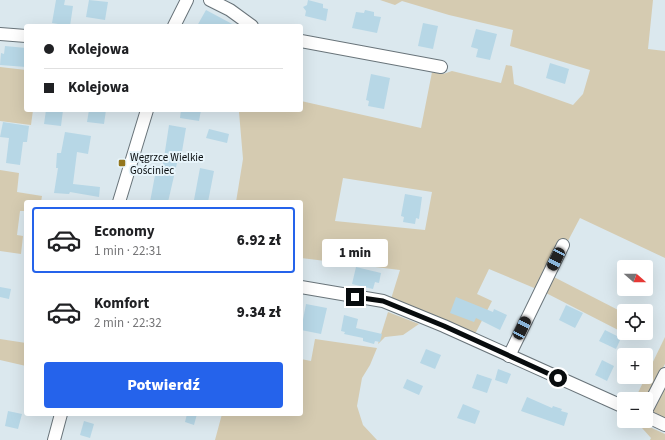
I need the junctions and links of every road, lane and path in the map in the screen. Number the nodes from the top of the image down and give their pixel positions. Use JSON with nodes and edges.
{"nodes":[{"id":1,"x":187,"y":0,"type":"edge"},
{"id":2,"x":210,"y":0,"type":"edge"},
{"id":3,"x":175,"y":24,"type":"edge"},
{"id":4,"x":249,"y":24,"type":"edge"},
{"id":5,"x":0,"y":34,"type":"edge"},
{"id":6,"x":24,"y":36,"type":"edge"},
{"id":7,"x":303,"y":41,"type":"edge"},
{"id":8,"x":441,"y":67,"type":"dead end"},
{"id":9,"x":146,"y":112,"type":"edge"},
{"id":10,"x":121,"y":200,"type":"edge"},
{"id":11,"x":563,"y":245,"type":"dead end"},
{"id":12,"x":303,"y":287,"type":"edge"},
{"id":13,"x":509,"y":356,"type":"junction"},
{"id":14,"x":665,"y":374,"type":"edge"},
{"id":15,"x":653,"y":397,"type":"edge"},
{"id":16,"x":617,"y":404,"type":"edge"},
{"id":17,"x":60,"y":416,"type":"edge"},
{"id":18,"x":653,"y":419,"type":"edge"},
{"id":19,"x":665,"y":425,"type":"edge"},
{"id":20,"x":54,"y":440,"type":"edge"}],
"edges":[{"from":1,"to":3,"type":"street"},
{"from":2,"to":4,"type":"street"},
{"from":5,"to":6,"type":"street"},
{"from":7,"to":8,"type":"street"},
{"from":9,"to":10,"type":"street"},
{"from":11,"to":13,"type":"street"},
{"from":12,"to":13,"type":"street"},
{"from":13,"to":16,"type":"street"},
{"from":14,"to":15,"type":"street"},
{"from":17,"to":20,"type":"street"},
{"from":18,"to":19,"type":"street"}]}
